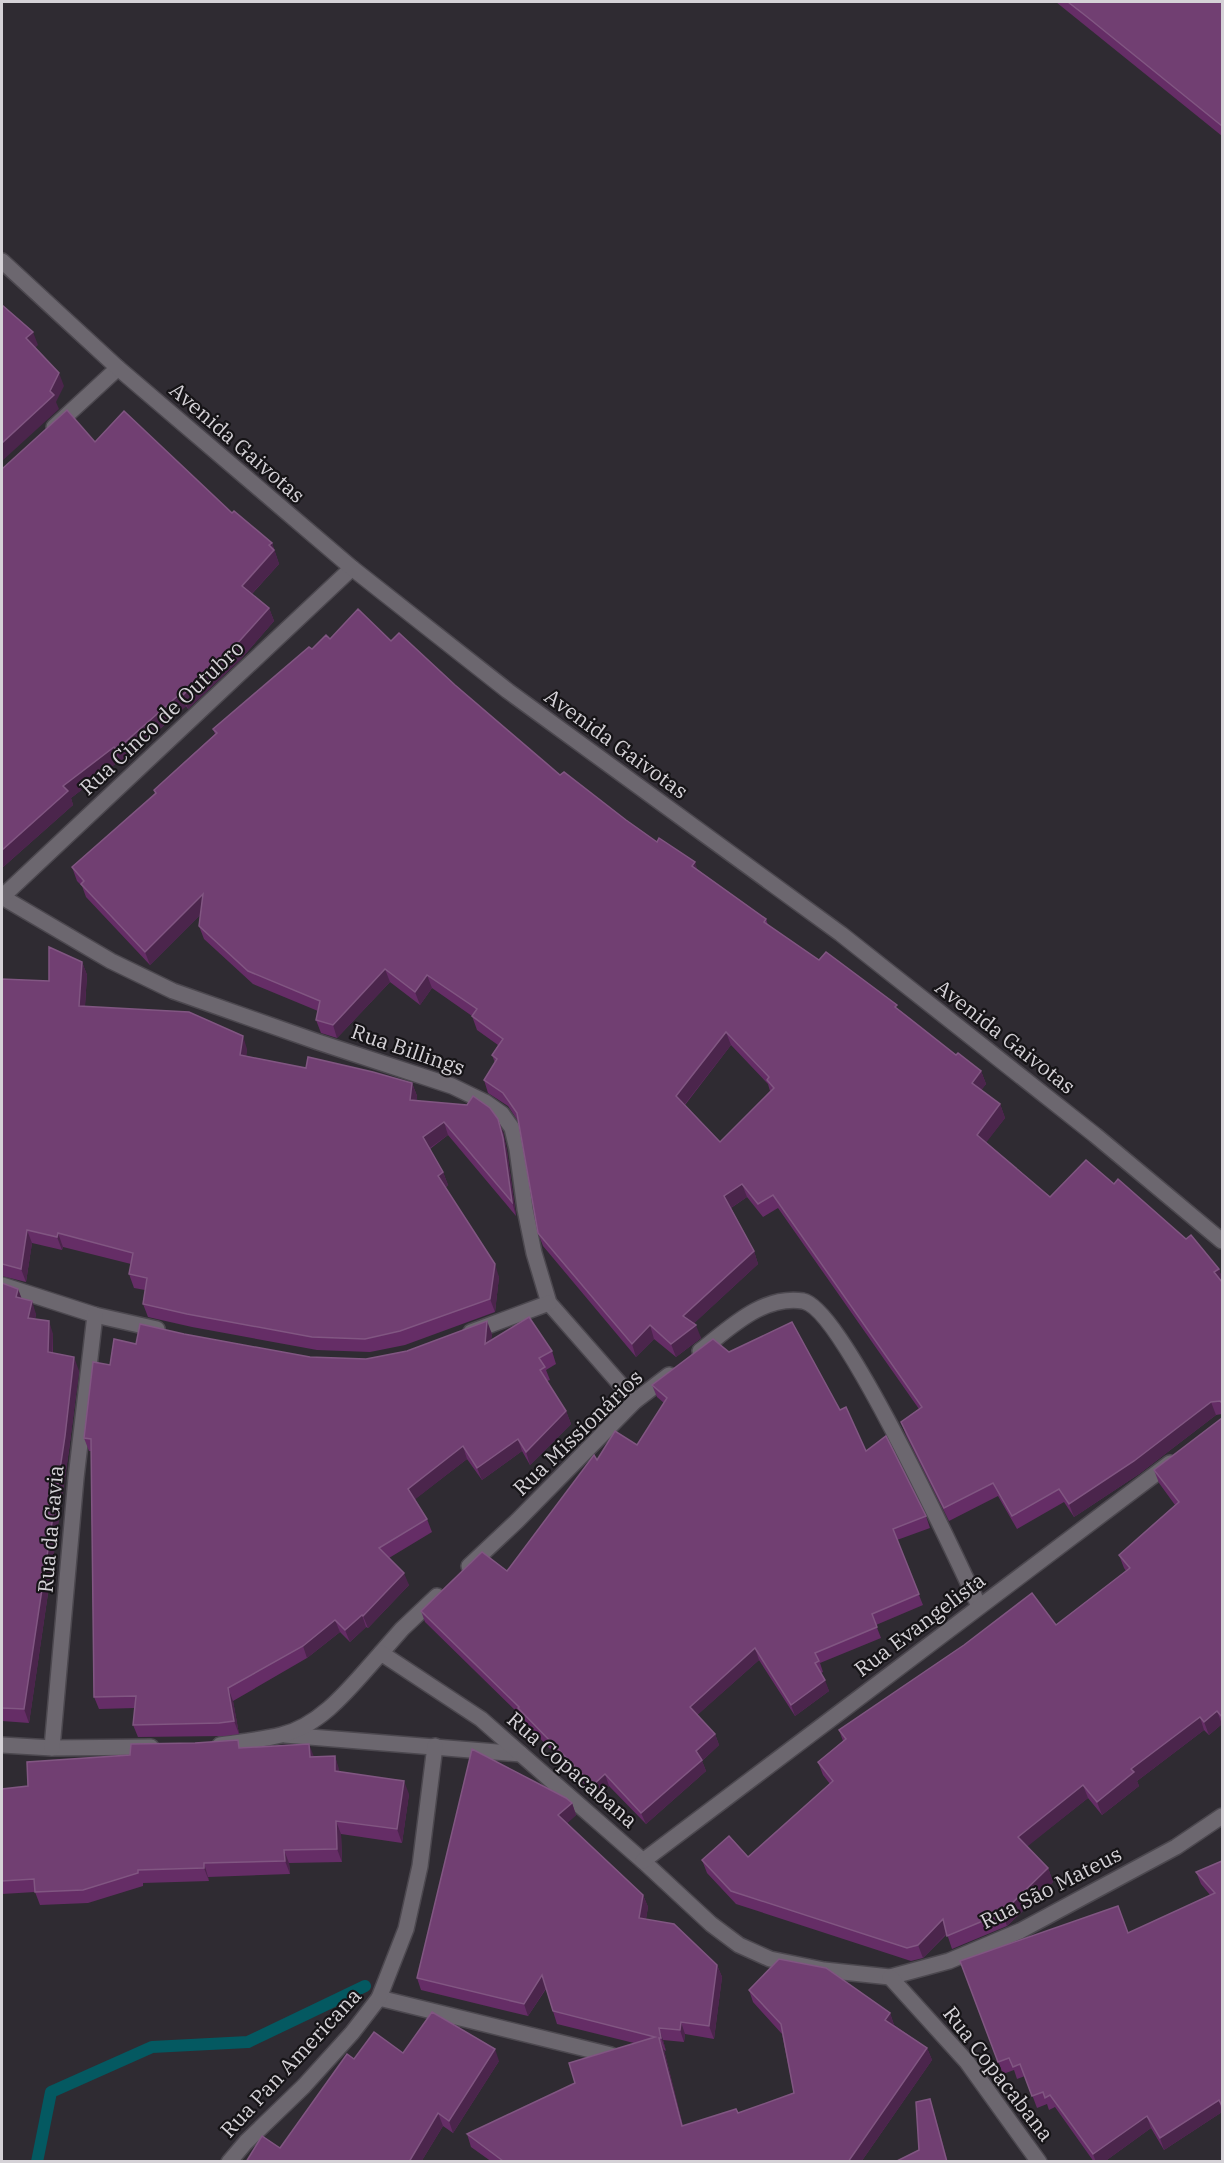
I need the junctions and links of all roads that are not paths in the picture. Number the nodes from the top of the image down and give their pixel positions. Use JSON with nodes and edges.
{"nodes":[{"id":1,"x":2,"y":261,"type":"edge"},
{"id":2,"x":118,"y":368,"type":"junction"},
{"id":3,"x":43,"y":436,"type":"edge"},
{"id":4,"x":352,"y":568,"type":"junction"},
{"id":5,"x":2,"y":897,"type":"edge"},
{"id":6,"x":1222,"y":1241,"type":"edge"},
{"id":7,"x":2,"y":1285,"type":"edge"},
{"id":8,"x":549,"y":1303,"type":"junction"},
{"id":9,"x":95,"y":1315,"type":"junction"},
{"id":10,"x":169,"y":1332,"type":"edge"},
{"id":11,"x":461,"y":1336,"type":"edge"},
{"id":12,"x":635,"y":1401,"type":"junction"},
{"id":13,"x":1185,"y":1452,"type":"edge"},
{"id":14,"x":979,"y":1606,"type":"junction"},
{"id":15,"x":381,"y":1653,"type":"junction"},
{"id":16,"x":283,"y":1735,"type":"junction"},
{"id":17,"x":2,"y":1745,"type":"edge"},
{"id":18,"x":206,"y":1746,"type":"edge"},
{"id":19,"x":435,"y":1746,"type":"junction"},
{"id":20,"x":171,"y":1747,"type":"edge"},
{"id":21,"x":52,"y":1748,"type":"junction"},
{"id":22,"x":521,"y":1754,"type":"junction"},
{"id":23,"x":1222,"y":1816,"type":"edge"},
{"id":24,"x":643,"y":1861,"type":"junction"},
{"id":25,"x":890,"y":1977,"type":"junction"},
{"id":26,"x":380,"y":1998,"type":"junction"},
{"id":27,"x":611,"y":2055,"type":"edge"},
{"id":28,"x":229,"y":2162,"type":"edge"},
{"id":29,"x":1040,"y":2162,"type":"edge"}],
"edges":[{"from":1,"to":2,"type":"street","name":"Avenida Gaivotas"},
{"from":2,"to":3,"type":"street"},
{"from":2,"to":4,"type":"street","name":"Avenida Gaivotas"},
{"from":4,"to":5,"type":"street","name":"Rua Cinco de Outubro"},
{"from":4,"to":6,"type":"street","name":"Avenida Gaivotas"},
{"from":5,"to":8,"type":"street","name":"Rua Billings"},
{"from":7,"to":9,"type":"street"},
{"from":8,"to":11,"type":"street"},
{"from":8,"to":12,"type":"street","name":"Rua Billings"},
{"from":9,"to":10,"type":"street"},
{"from":9,"to":21,"type":"street","name":"Rua da Gavia"},
{"from":12,"to":14,"type":"street","name":"Rua Missionários"},
{"from":12,"to":15,"type":"street","name":"Rua Missionários"},
{"from":13,"to":14,"type":"street","name":"Rua Evangelista"},
{"from":14,"to":24,"type":"street","name":"Rua Evangelista"},
{"from":15,"to":16,"type":"street"},
{"from":15,"to":22,"type":"street","name":"Rua Copacabana"},
{"from":16,"to":18,"type":"street"},
{"from":16,"to":19,"type":"street"},
{"from":17,"to":21,"type":"street"},
{"from":19,"to":22,"type":"street"},
{"from":19,"to":26,"type":"street","name":"Rua Pan Americana"},
{"from":20,"to":21,"type":"street"},
{"from":22,"to":24,"type":"street","name":"Rua Copacabana"},
{"from":23,"to":25,"type":"street","name":"Rua São Mateus"},
{"from":24,"to":25,"type":"street","name":"Rua Copacabana"},
{"from":25,"to":29,"type":"street","name":"Rua Copacabana"},
{"from":26,"to":27,"type":"street"},
{"from":26,"to":28,"type":"street","name":"Rua Pan Americana"}]}
